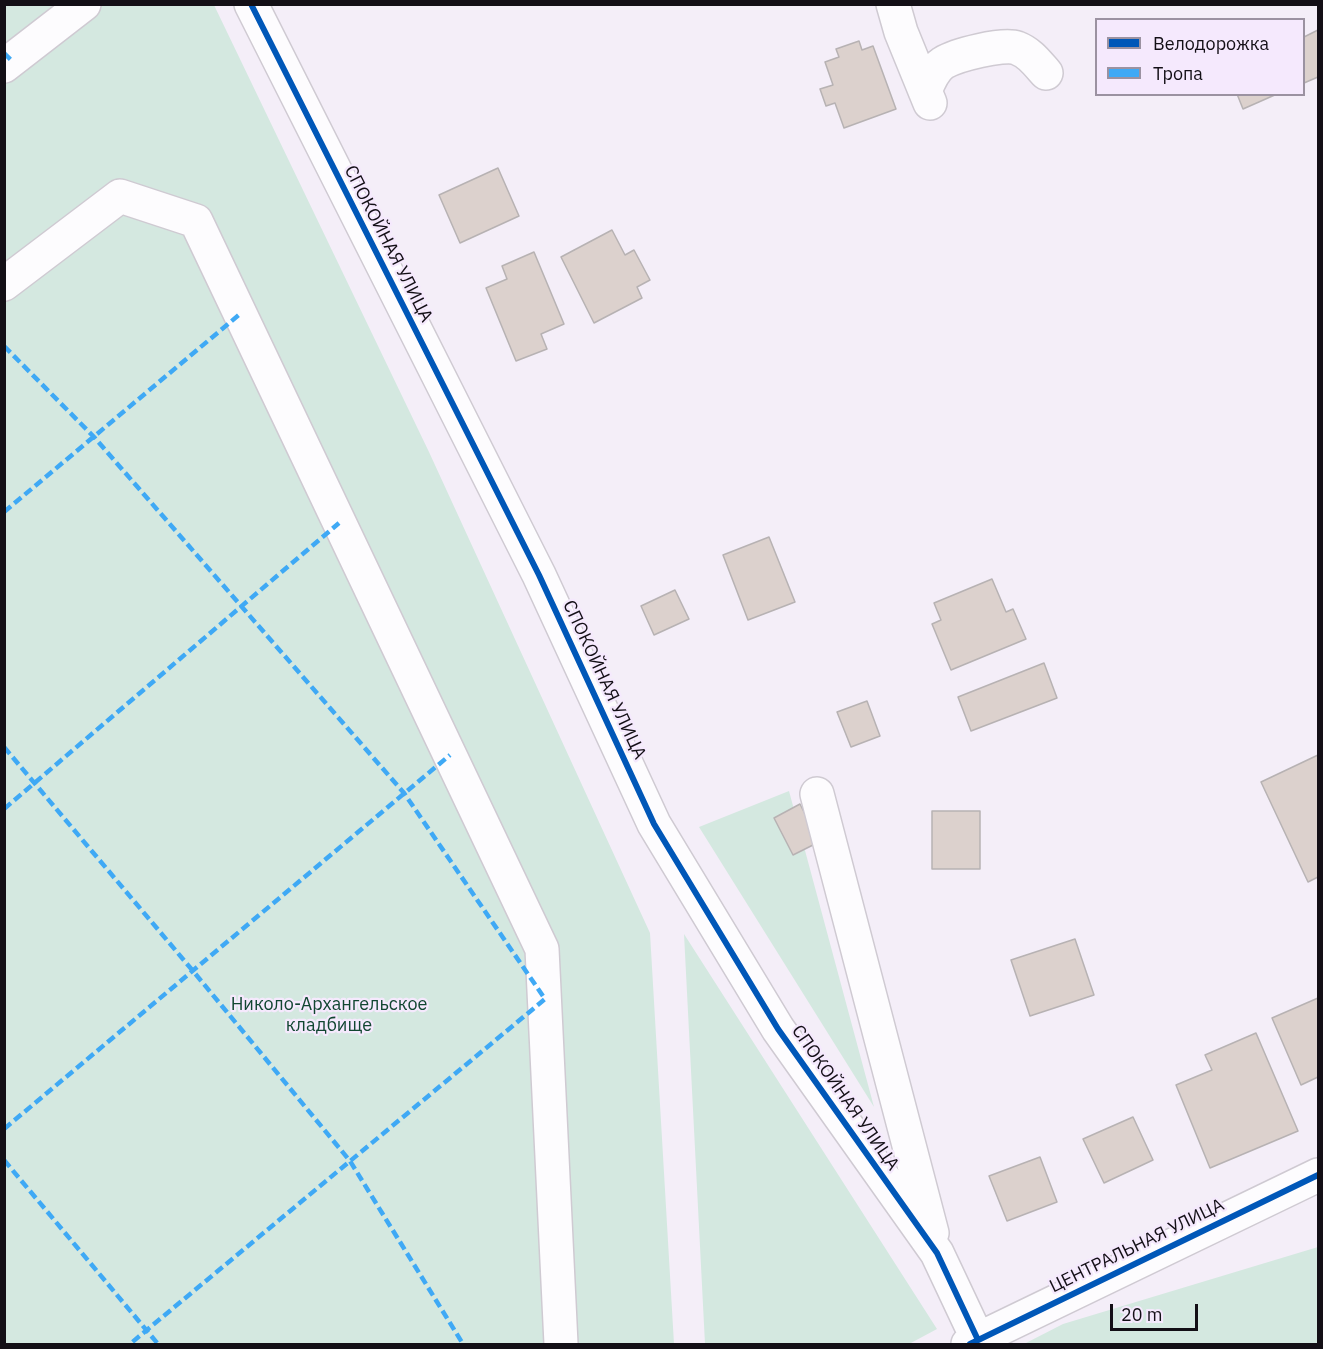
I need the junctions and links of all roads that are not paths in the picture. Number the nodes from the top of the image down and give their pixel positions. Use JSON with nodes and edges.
{"nodes":[{"id":1,"x":84,"y":4,"type":"edge"},
{"id":2,"x":251,"y":4,"type":"edge"},
{"id":3,"x":893,"y":4,"type":"edge"},
{"id":4,"x":4,"y":66,"type":"edge"},
{"id":5,"x":1046,"y":73,"type":"dead end"},
{"id":6,"x":4,"y":284,"type":"edge"},
{"id":7,"x":817,"y":794,"type":"dead end"},
{"id":8,"x":1318,"y":1175,"type":"edge"},
{"id":9,"x":937,"y":1253,"type":"junction"},
{"id":10,"x":973,"y":1342,"type":"edge"},
{"id":11,"x":561,"y":1344,"type":"edge"}],
"edges":[{"from":1,"to":4,"type":"street"},
{"from":2,"to":9,"type":"street","name":"СПОКОЙНАЯ УЛИЦА"},
{"from":3,"to":5,"type":"street"},
{"from":6,"to":11,"type":"street"},
{"from":7,"to":9,"type":"street"},
{"from":8,"to":10,"type":"street","name":"ЦЕНТРАЛЬНАЯ УЛИЦА"},
{"from":9,"to":10,"type":"street","name":"СПОКОЙНАЯ УЛИЦА"}]}
